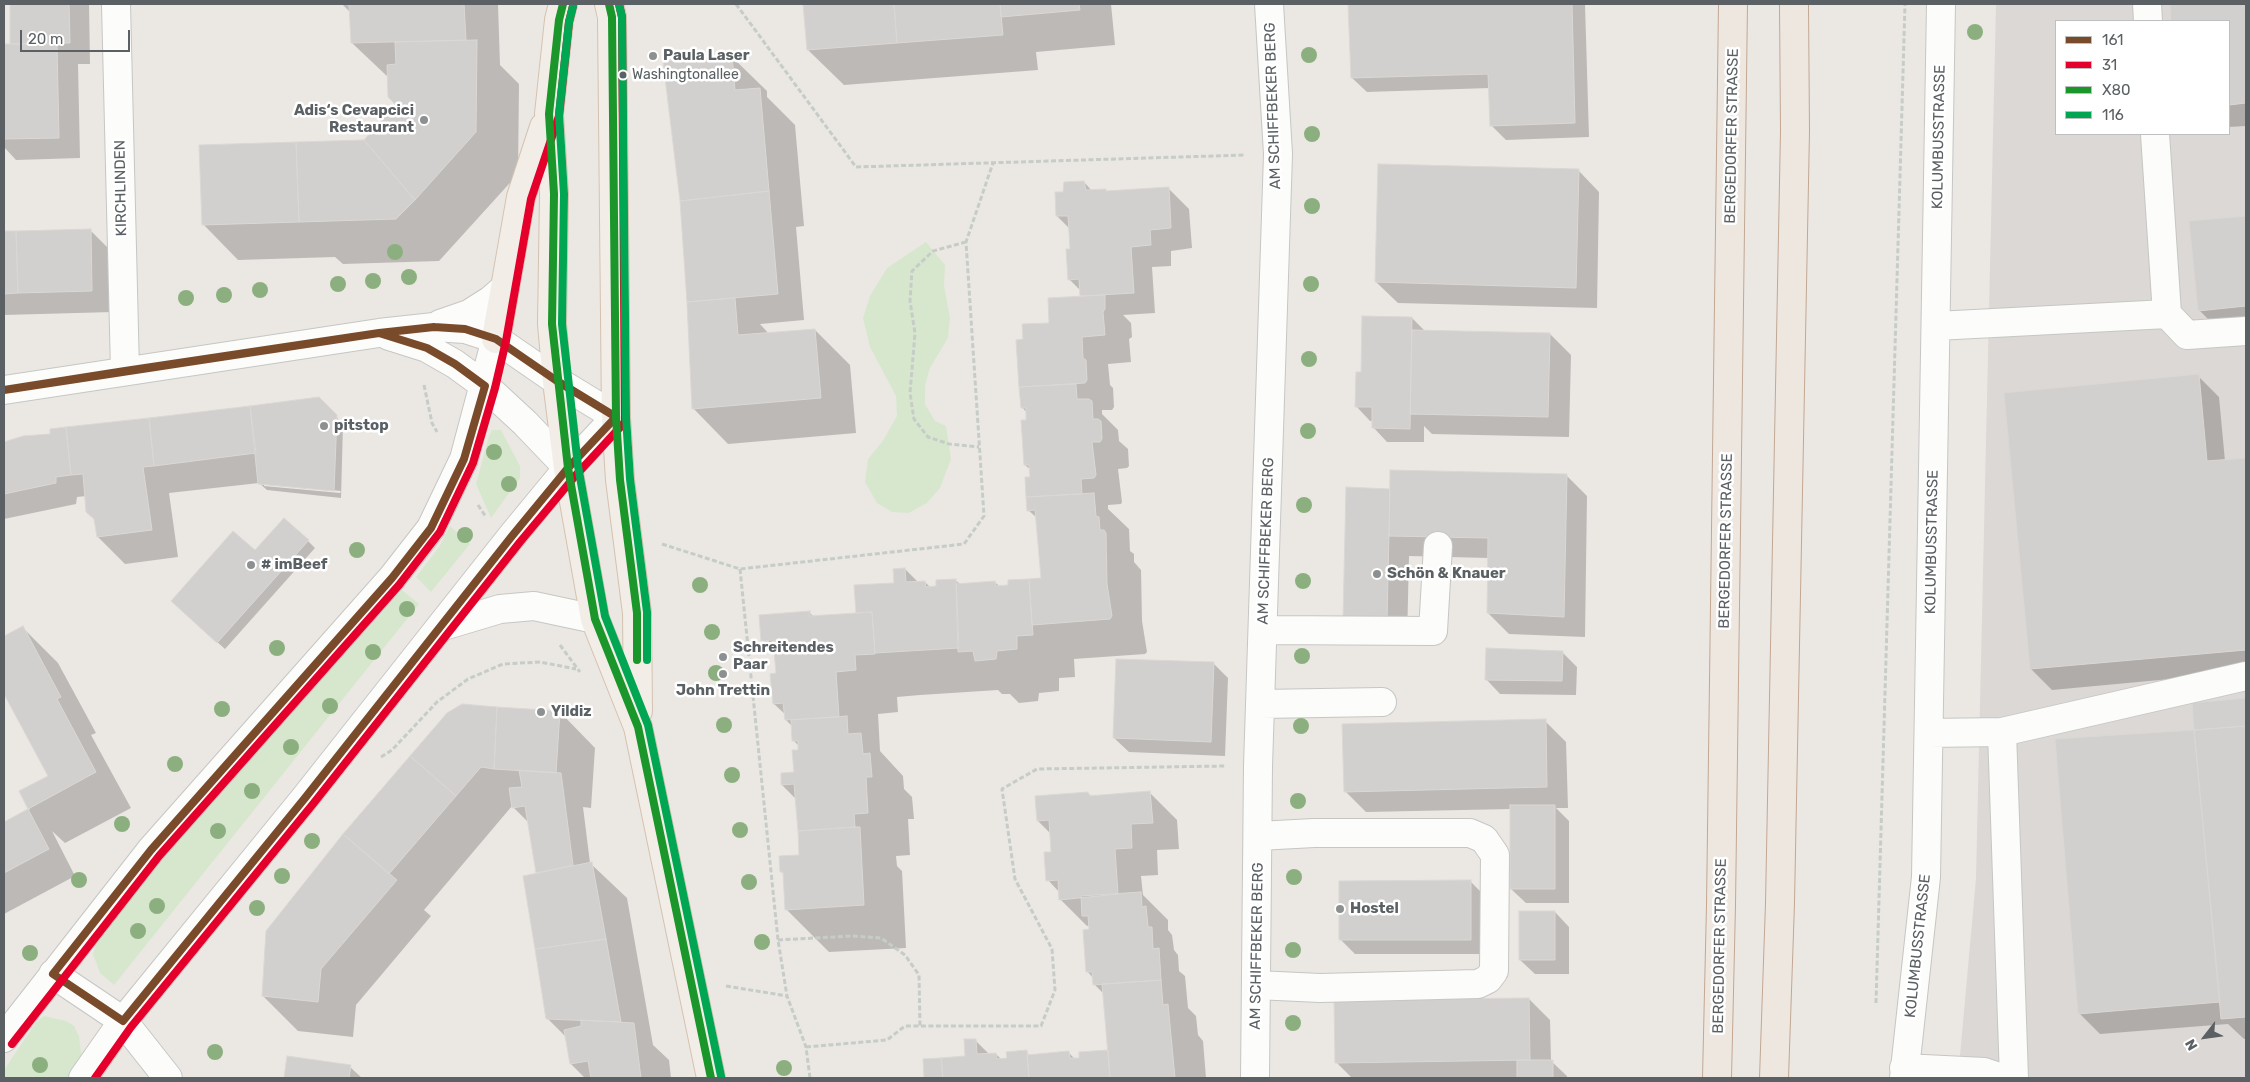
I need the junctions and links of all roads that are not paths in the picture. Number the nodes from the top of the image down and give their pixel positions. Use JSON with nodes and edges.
{"nodes":[{"id":1,"x":116,"y":4,"type":"edge"},
{"id":2,"x":563,"y":4,"type":"edge"},
{"id":3,"x":609,"y":4,"type":"edge"},
{"id":4,"x":1269,"y":4,"type":"edge"},
{"id":5,"x":1732,"y":4,"type":"edge"},
{"id":6,"x":1794,"y":4,"type":"edge"},
{"id":7,"x":1811,"y":4,"type":"edge"},
{"id":8,"x":1941,"y":4,"type":"edge"},
{"id":9,"x":2147,"y":4,"type":"edge"},
{"id":10,"x":2148,"y":20,"type":"edge"},
{"id":11,"x":549,"y":114,"type":"junction"},
{"id":12,"x":1795,"y":131,"type":"junction"},
{"id":13,"x":2155,"y":135,"type":"edge"},
{"id":14,"x":505,"y":288,"type":"junction"},
{"id":15,"x":2167,"y":314,"type":"junction"},
{"id":16,"x":1936,"y":326,"type":"junction"},
{"id":17,"x":2246,"y":331,"type":"edge"},
{"id":18,"x":430,"y":337,"type":"junction"},
{"id":19,"x":496,"y":339,"type":"junction"},
{"id":20,"x":125,"y":371,"type":"junction"},
{"id":21,"x":557,"y":381,"type":"junction"},
{"id":22,"x":485,"y":386,"type":"junction"},
{"id":23,"x":4,"y":390,"type":"edge"},
{"id":24,"x":616,"y":416,"type":"junction"},
{"id":25,"x":568,"y":468,"type":"junction"},
{"id":26,"x":1438,"y":546,"type":"dead end"},
{"id":27,"x":595,"y":619,"type":"junction"},
{"id":28,"x":440,"y":627,"type":"junction"},
{"id":29,"x":1263,"y":630,"type":"junction"},
{"id":30,"x":2246,"y":676,"type":"edge"},
{"id":31,"x":1382,"y":702,"type":"dead end"},
{"id":32,"x":1261,"y":704,"type":"junction"},
{"id":33,"x":638,"y":728,"type":"junction"},
{"id":34,"x":2002,"y":732,"type":"junction"},
{"id":35,"x":1929,"y":733,"type":"junction"},
{"id":36,"x":1258,"y":836,"type":"junction"},
{"id":37,"x":53,"y":974,"type":"junction"},
{"id":38,"x":1256,"y":985,"type":"junction"},
{"id":39,"x":123,"y":1021,"type":"junction"},
{"id":40,"x":4,"y":1038,"type":"edge"},
{"id":41,"x":1904,"y":1073,"type":"edge"},
{"id":42,"x":84,"y":1078,"type":"edge"},
{"id":43,"x":168,"y":1078,"type":"edge"},
{"id":44,"x":711,"y":1078,"type":"edge"},
{"id":45,"x":1256,"y":1078,"type":"edge"},
{"id":46,"x":1717,"y":1078,"type":"edge"},
{"id":47,"x":1774,"y":1078,"type":"edge"},
{"id":48,"x":2002,"y":1078,"type":"edge"},
{"id":49,"x":2014,"y":1078,"type":"edge"}],
"edges":[{"from":1,"to":20,"type":"street","name":"KIRCHLINDEN"},
{"from":2,"to":11,"type":"main road"},
{"from":3,"to":24,"type":"main road"},
{"from":4,"to":29,"type":"street","name":"AM SCHIFFBEKER BERG"},
{"from":5,"to":46,"type":"highway","name":"BERGEDORFER STRASSE"},
{"from":6,"to":12,"type":"highway"},
{"from":7,"to":12,"type":"highway"},
{"from":8,"to":16,"type":"street","name":"KOLUMBUSSTRASSE"},
{"from":9,"to":10,"type":"street"},
{"from":11,"to":14,"type":"main road"},
{"from":11,"to":21,"type":"main road"},
{"from":12,"to":47,"type":"highway"},
{"from":13,"to":15,"type":"street"},
{"from":14,"to":18,"type":"street"},
{"from":14,"to":19,"type":"main road"},
{"from":15,"to":16,"type":"street"},
{"from":15,"to":17,"type":"street"},
{"from":16,"to":35,"type":"street","name":"KOLUMBUSSTRASSE"},
{"from":18,"to":19,"type":"street"},
{"from":18,"to":20,"type":"street"},
{"from":18,"to":22,"type":"street"},
{"from":19,"to":21,"type":"street"},
{"from":19,"to":22,"type":"street"},
{"from":20,"to":23,"type":"street"},
{"from":21,"to":24,"type":"street"},
{"from":21,"to":25,"type":"main road"},
{"from":22,"to":25,"type":"street"},
{"from":22,"to":37,"type":"street"},
{"from":24,"to":25,"type":"street"},
{"from":24,"to":33,"type":"main road"},
{"from":25,"to":27,"type":"main road"},
{"from":25,"to":28,"type":"street"},
{"from":26,"to":29,"type":"street"},
{"from":27,"to":28,"type":"street"},
{"from":27,"to":33,"type":"main road"},
{"from":28,"to":39,"type":"street"},
{"from":29,"to":32,"type":"street","name":"AM SCHIFFBEKER BERG"},
{"from":30,"to":34,"type":"street"},
{"from":31,"to":32,"type":"street"},
{"from":32,"to":36,"type":"street","name":"AM SCHIFFBEKER BERG"},
{"from":33,"to":44,"type":"main road"},
{"from":34,"to":35,"type":"street"},
{"from":34,"to":49,"type":"street"},
{"from":35,"to":41,"type":"street","name":"KOLUMBUSSTRASSE"},
{"from":36,"to":38,"type":"street","name":"AM SCHIFFBEKER BERG"},
{"from":36,"to":38,"type":"street"},
{"from":37,"to":39,"type":"street"},
{"from":37,"to":40,"type":"street"},
{"from":38,"to":45,"type":"street","name":"AM SCHIFFBEKER BERG"},
{"from":39,"to":42,"type":"street"},
{"from":39,"to":43,"type":"street"},
{"from":41,"to":48,"type":"street"}]}
